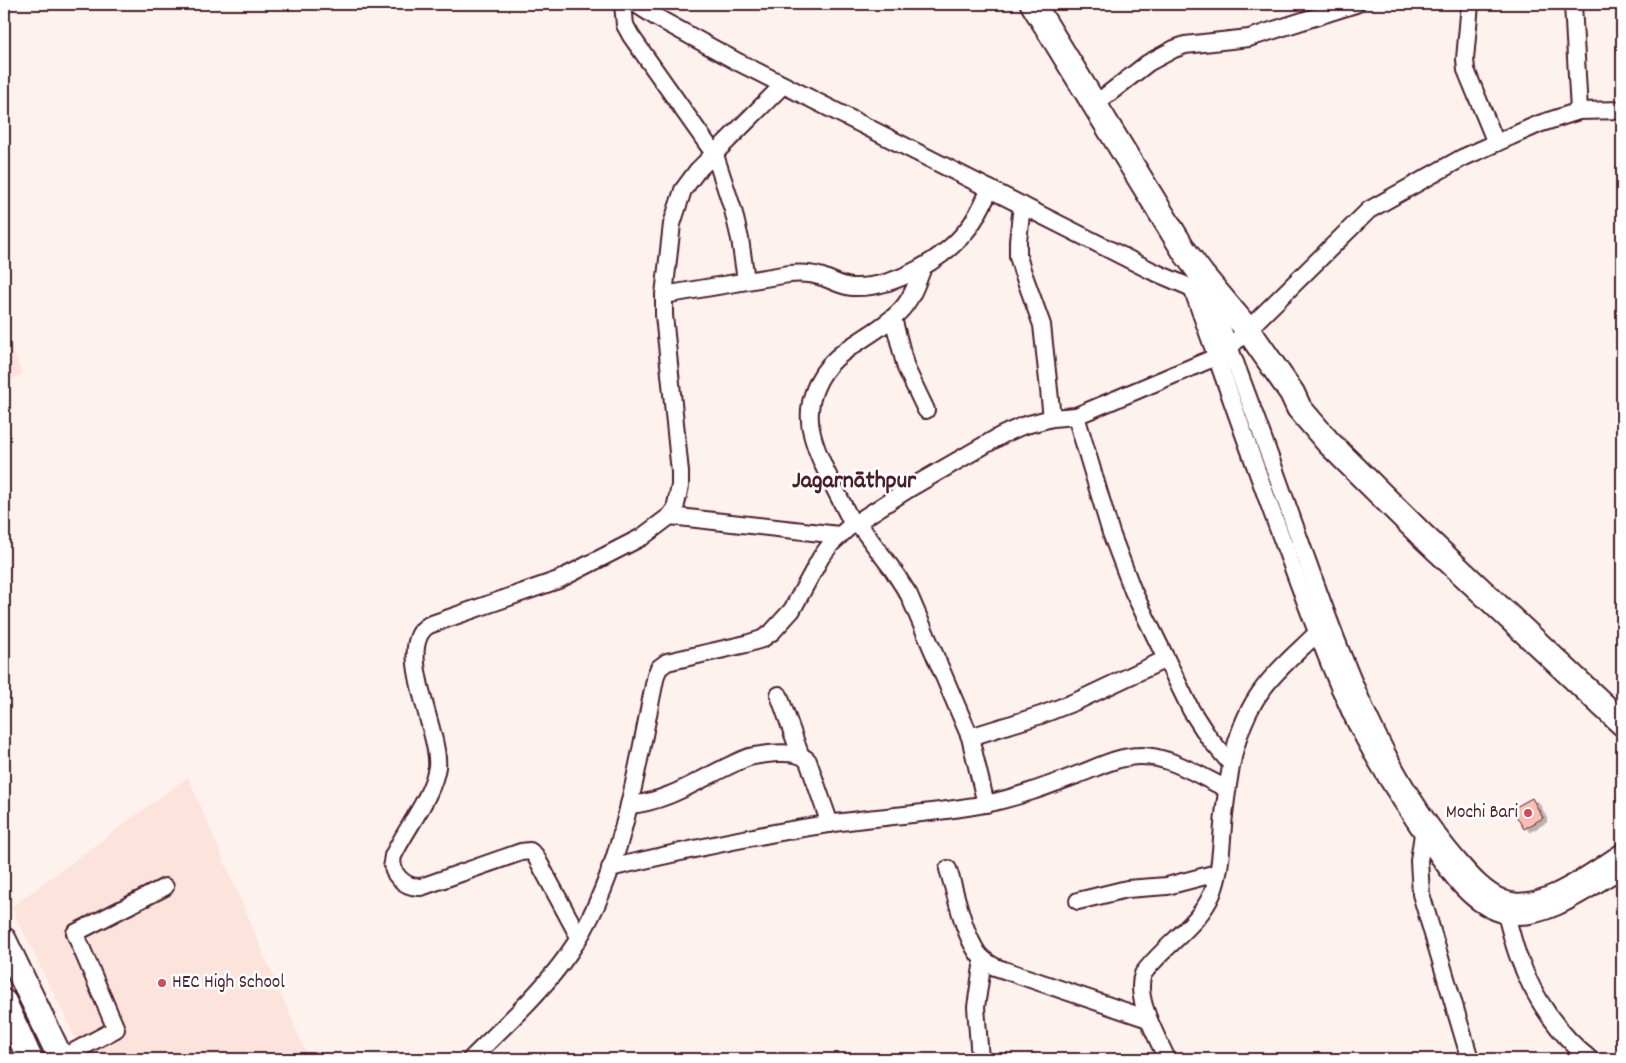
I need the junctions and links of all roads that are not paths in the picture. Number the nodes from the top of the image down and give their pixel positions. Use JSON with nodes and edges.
{"nodes":[{"id":1,"x":623,"y":4,"type":"edge"},
{"id":2,"x":636,"y":4,"type":"edge"},
{"id":3,"x":1033,"y":4,"type":"edge"},
{"id":4,"x":1356,"y":4,"type":"edge"},
{"id":5,"x":1470,"y":4,"type":"edge"},
{"id":6,"x":1573,"y":4,"type":"edge"},
{"id":7,"x":783,"y":85,"type":"junction"},
{"id":8,"x":1094,"y":105,"type":"junction"},
{"id":9,"x":1622,"y":110,"type":"edge"},
{"id":10,"x":1579,"y":111,"type":"junction"},
{"id":11,"x":1496,"y":144,"type":"junction"},
{"id":12,"x":715,"y":155,"type":"junction"},
{"id":13,"x":990,"y":189,"type":"junction"},
{"id":14,"x":1022,"y":205,"type":"junction"},
{"id":15,"x":923,"y":266,"type":"junction"},
{"id":16,"x":746,"y":280,"type":"junction"},
{"id":17,"x":1205,"y":290,"type":"junction"},
{"id":18,"x":664,"y":295,"type":"junction"},
{"id":19,"x":893,"y":318,"type":"junction"},
{"id":20,"x":1248,"y":330,"type":"junction"},
{"id":21,"x":1230,"y":347,"type":"junction"},
{"id":22,"x":1216,"y":357,"type":"junction"},
{"id":23,"x":1292,"y":393,"type":"junction"},
{"id":24,"x":926,"y":410,"type":"dead end"},
{"id":25,"x":1076,"y":416,"type":"junction"},
{"id":26,"x":1052,"y":418,"type":"junction"},
{"id":27,"x":1264,"y":440,"type":"junction"},
{"id":28,"x":1248,"y":446,"type":"junction"},
{"id":29,"x":670,"y":516,"type":"junction"},
{"id":30,"x":855,"y":523,"type":"junction"},
{"id":31,"x":839,"y":535,"type":"junction"},
{"id":32,"x":1317,"y":633,"type":"junction"},
{"id":33,"x":1166,"y":659,"type":"junction"},
{"id":34,"x":779,"y":694,"type":"dead end"},
{"id":35,"x":1622,"y":703,"type":"edge"},
{"id":36,"x":1622,"y":723,"type":"edge"},
{"id":37,"x":970,"y":737,"type":"junction"},
{"id":38,"x":800,"y":754,"type":"junction"},
{"id":39,"x":1231,"y":764,"type":"junction"},
{"id":40,"x":1227,"y":789,"type":"junction"},
{"id":41,"x":986,"y":804,"type":"junction"},
{"id":42,"x":629,"y":805,"type":"junction"},
{"id":43,"x":830,"y":824,"type":"junction"},
{"id":44,"x":1422,"y":834,"type":"junction"},
{"id":45,"x":1622,"y":852,"type":"edge"},
{"id":46,"x":610,"y":868,"type":"junction"},
{"id":47,"x":1622,"y":869,"type":"edge"},
{"id":48,"x":948,"y":870,"type":"dead end"},
{"id":49,"x":1218,"y":873,"type":"junction"},
{"id":50,"x":165,"y":887,"type":"dead end"},
{"id":51,"x":1078,"y":901,"type":"dead end"},
{"id":52,"x":1506,"y":915,"type":"junction"},
{"id":53,"x":579,"y":937,"type":"junction"},
{"id":54,"x":4,"y":940,"type":"edge"},
{"id":55,"x":983,"y":960,"type":"junction"},
{"id":56,"x":4,"y":1002,"type":"edge"},
{"id":57,"x":1148,"y":1019,"type":"junction"},
{"id":58,"x":30,"y":1059,"type":"edge"},
{"id":59,"x":61,"y":1059,"type":"edge"},
{"id":60,"x":471,"y":1059,"type":"edge"},
{"id":61,"x":980,"y":1059,"type":"edge"},
{"id":62,"x":1167,"y":1059,"type":"edge"},
{"id":63,"x":1470,"y":1059,"type":"edge"},
{"id":64,"x":1590,"y":1059,"type":"edge"}],
"edges":[{"from":1,"to":12,"type":"street"},
{"from":2,"to":7,"type":"street"},
{"from":3,"to":8,"type":"main road"},
{"from":4,"to":8,"type":"street"},
{"from":5,"to":11,"type":"street"},
{"from":6,"to":10,"type":"street"},
{"from":7,"to":12,"type":"street"},
{"from":7,"to":13,"type":"street"},
{"from":8,"to":17,"type":"main road"},
{"from":9,"to":10,"type":"street"},
{"from":10,"to":11,"type":"street"},
{"from":11,"to":20,"type":"street"},
{"from":12,"to":16,"type":"street"},
{"from":12,"to":18,"type":"street"},
{"from":13,"to":14,"type":"street"},
{"from":13,"to":15,"type":"street"},
{"from":14,"to":17,"type":"street"},
{"from":14,"to":26,"type":"street"},
{"from":15,"to":16,"type":"street"},
{"from":15,"to":19,"type":"street"},
{"from":16,"to":18,"type":"street"},
{"from":17,"to":20,"type":"main road"},
{"from":17,"to":21,"type":"street"},
{"from":17,"to":22,"type":"street"},
{"from":18,"to":29,"type":"street"},
{"from":19,"to":24,"type":"street"},
{"from":19,"to":30,"type":"street"},
{"from":20,"to":21,"type":"street"},
{"from":20,"to":23,"type":"main road"},
{"from":21,"to":22,"type":"street"},
{"from":21,"to":27,"type":"street"},
{"from":22,"to":25,"type":"street"},
{"from":22,"to":28,"type":"street"},
{"from":23,"to":35,"type":"main road"},
{"from":23,"to":36,"type":"main road"},
{"from":25,"to":26,"type":"street"},
{"from":25,"to":33,"type":"street"},
{"from":26,"to":30,"type":"street"},
{"from":27,"to":28,"type":"street"},
{"from":27,"to":45,"type":"street"},
{"from":28,"to":32,"type":"street"},
{"from":29,"to":31,"type":"street"},
{"from":29,"to":53,"type":"street"},
{"from":30,"to":31,"type":"street"},
{"from":30,"to":37,"type":"street"},
{"from":31,"to":42,"type":"street"},
{"from":32,"to":39,"type":"street"},
{"from":32,"to":44,"type":"street"},
{"from":33,"to":37,"type":"street"},
{"from":33,"to":39,"type":"street"},
{"from":34,"to":38,"type":"street"},
{"from":37,"to":41,"type":"street"},
{"from":38,"to":42,"type":"street"},
{"from":38,"to":43,"type":"street"},
{"from":39,"to":40,"type":"street"},
{"from":40,"to":41,"type":"street"},
{"from":40,"to":49,"type":"street"},
{"from":41,"to":43,"type":"street"},
{"from":42,"to":46,"type":"street"},
{"from":43,"to":46,"type":"street"},
{"from":44,"to":52,"type":"street"},
{"from":44,"to":63,"type":"street"},
{"from":46,"to":53,"type":"street"},
{"from":47,"to":52,"type":"street"},
{"from":48,"to":55,"type":"street"},
{"from":49,"to":51,"type":"street"},
{"from":49,"to":57,"type":"street"},
{"from":50,"to":59,"type":"street"},
{"from":52,"to":64,"type":"street"},
{"from":53,"to":60,"type":"street"},
{"from":54,"to":59,"type":"main road"},
{"from":55,"to":57,"type":"street"},
{"from":55,"to":61,"type":"street"},
{"from":56,"to":58,"type":"main road"},
{"from":57,"to":62,"type":"street"}]}
